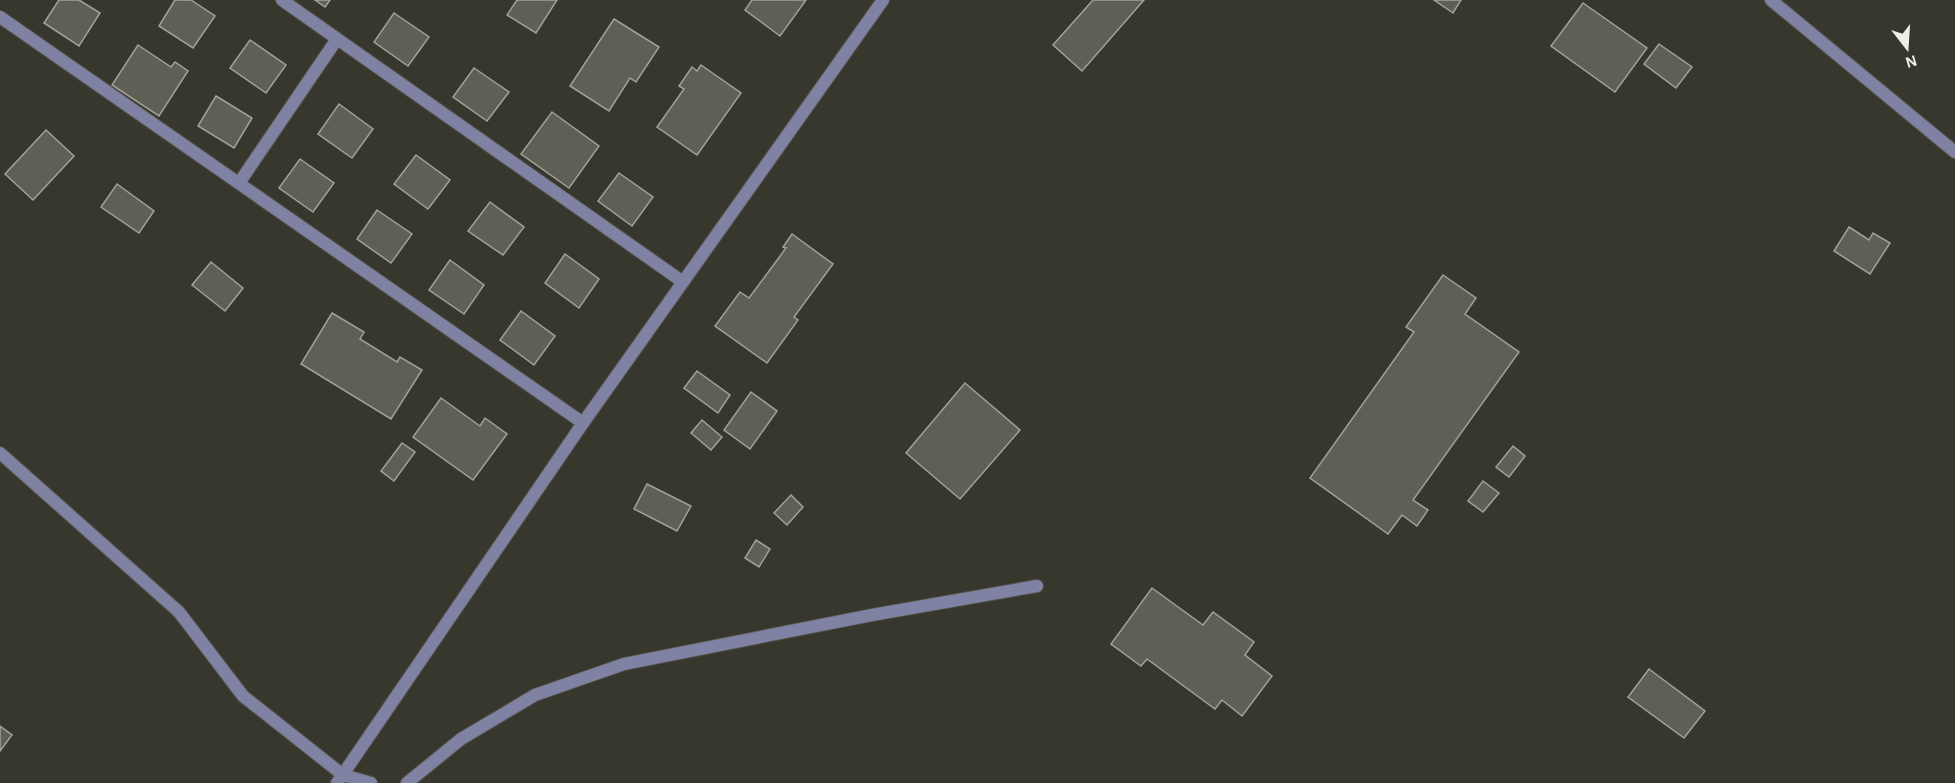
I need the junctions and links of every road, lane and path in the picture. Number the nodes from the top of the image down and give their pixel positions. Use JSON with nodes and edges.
{"nodes":[{"id":1,"x":282,"y":0,"type":"edge"},
{"id":2,"x":883,"y":0,"type":"edge"},
{"id":3,"x":1771,"y":0,"type":"edge"},
{"id":4,"x":0,"y":17,"type":"edge"},
{"id":5,"x":337,"y":39,"type":"junction"},
{"id":6,"x":1955,"y":152,"type":"edge"},
{"id":7,"x":239,"y":183,"type":"junction"},
{"id":8,"x":683,"y":282,"type":"junction"},
{"id":9,"x":583,"y":423,"type":"junction"},
{"id":10,"x":0,"y":453,"type":"edge"},
{"id":11,"x":1037,"y":586,"type":"dead end"},
{"id":12,"x":340,"y":779,"type":"edge"},
{"id":13,"x":371,"y":783,"type":"edge"},
{"id":14,"x":407,"y":783,"type":"edge"}],
"edges":[{"from":1,"to":5,"type":"street"},
{"from":2,"to":8,"type":"street"},
{"from":3,"to":6,"type":"street"},
{"from":4,"to":7,"type":"street"},
{"from":5,"to":7,"type":"street"},
{"from":5,"to":8,"type":"street"},
{"from":7,"to":9,"type":"street"},
{"from":8,"to":9,"type":"street"},
{"from":9,"to":12,"type":"street"},
{"from":10,"to":12,"type":"street"},
{"from":11,"to":14,"type":"street"},
{"from":12,"to":13,"type":"street"}]}
